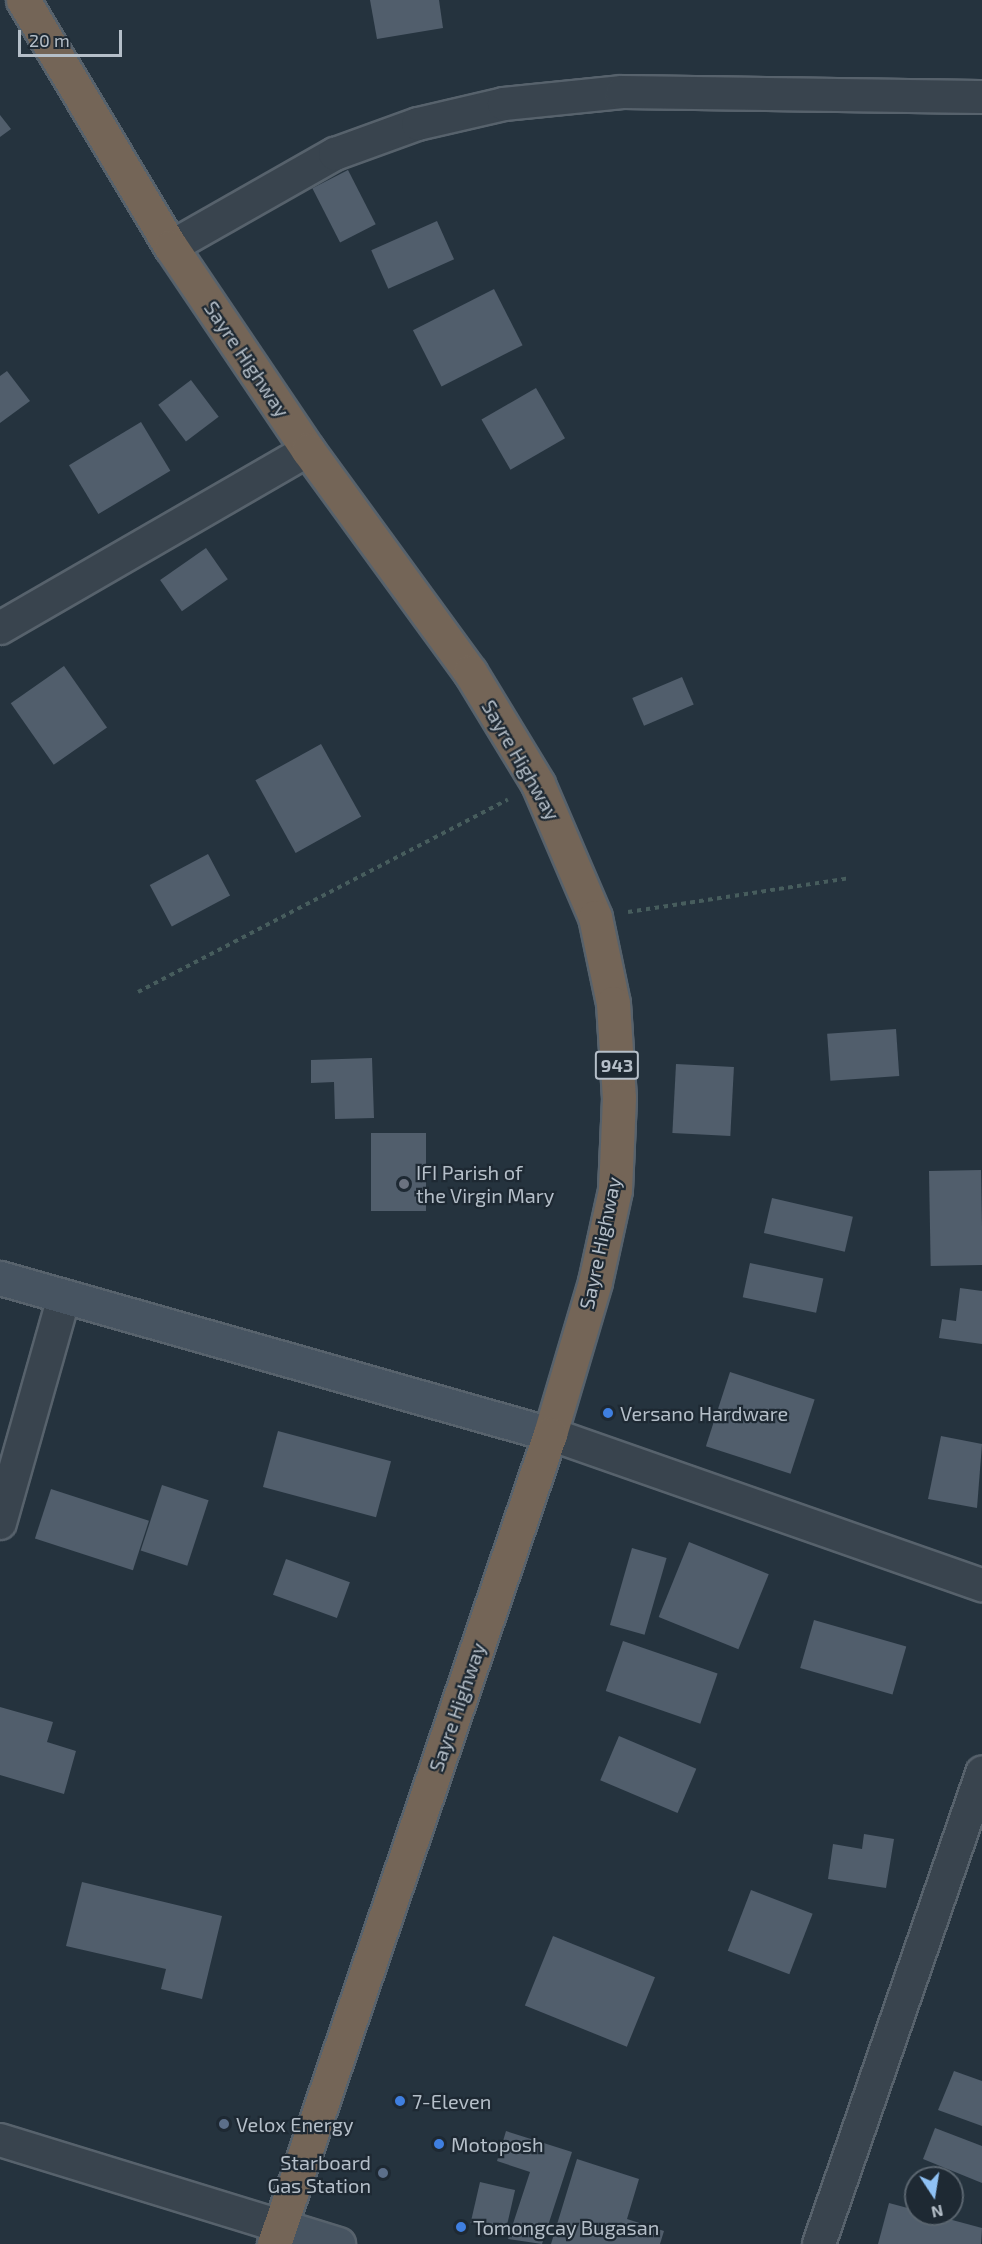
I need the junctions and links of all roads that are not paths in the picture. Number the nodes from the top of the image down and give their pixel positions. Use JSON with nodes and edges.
{"nodes":[{"id":1,"x":23,"y":0,"type":"edge"},
{"id":2,"x":982,"y":97,"type":"edge"},
{"id":3,"x":171,"y":247,"type":"junction"},
{"id":4,"x":308,"y":450,"type":"junction"},
{"id":5,"x":0,"y":628,"type":"edge"},
{"id":6,"x":0,"y":1278,"type":"edge"},
{"id":7,"x":63,"y":1297,"type":"junction"},
{"id":8,"x":550,"y":1434,"type":"junction"},
{"id":9,"x":0,"y":1523,"type":"edge"},
{"id":10,"x":982,"y":1585,"type":"edge"},
{"id":11,"x":982,"y":1772,"type":"edge"},
{"id":12,"x":0,"y":2140,"type":"edge"},
{"id":13,"x":277,"y":2235,"type":"edge"},
{"id":14,"x":338,"y":2244,"type":"edge"},
{"id":15,"x":819,"y":2244,"type":"edge"}],
"edges":[{"from":1,"to":3,"type":"highway","name":"Sayre Highway","number":"943"},
{"from":2,"to":3,"type":"street"},
{"from":3,"to":4,"type":"highway","name":"Sayre Highway","number":"943"},
{"from":4,"to":5,"type":"street"},
{"from":4,"to":8,"type":"highway","name":"Sayre Highway","number":"943"},
{"from":6,"to":7,"type":"street"},
{"from":7,"to":8,"type":"street"},
{"from":7,"to":9,"type":"street"},
{"from":8,"to":10,"type":"street"},
{"from":8,"to":13,"type":"highway","name":"Sayre Highway","number":"943"},
{"from":11,"to":15,"type":"street"},
{"from":12,"to":13,"type":"street"},
{"from":13,"to":14,"type":"street"}]}
